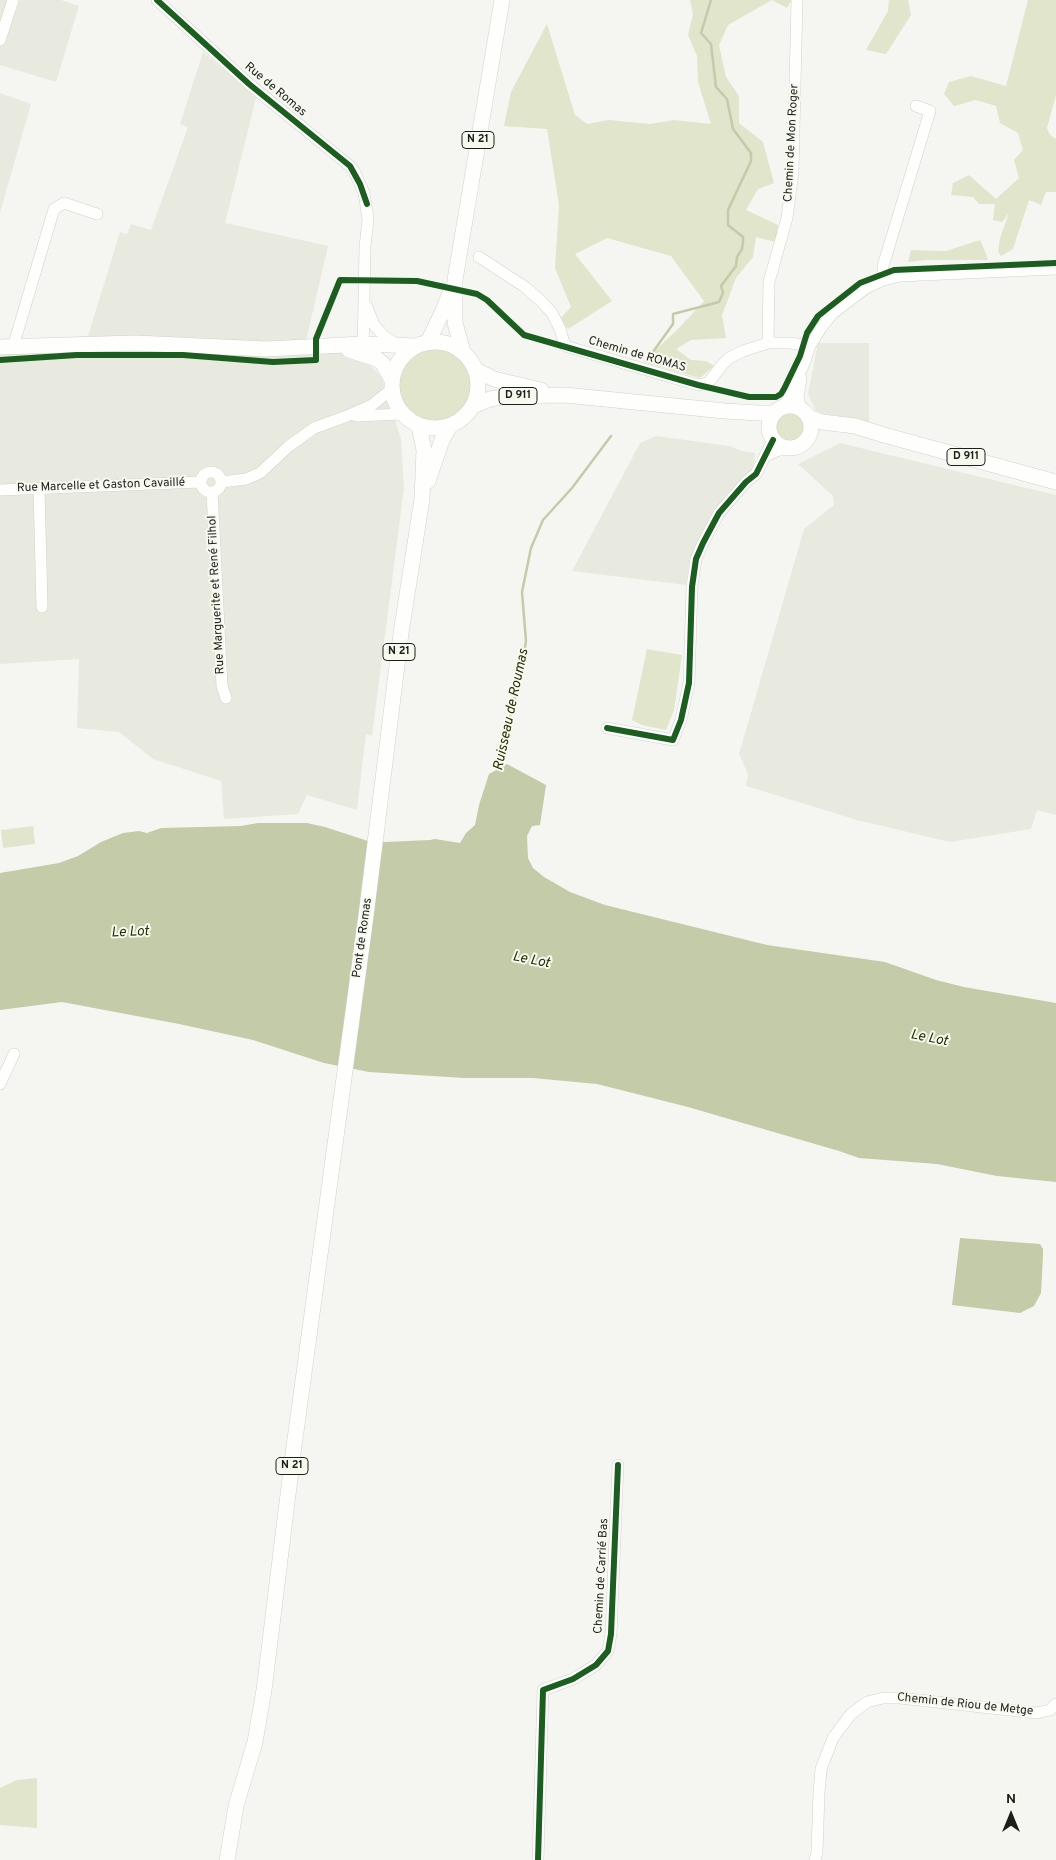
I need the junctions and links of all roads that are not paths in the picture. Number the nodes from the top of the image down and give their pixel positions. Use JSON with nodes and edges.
{"nodes":[{"id":1,"x":12,"y":0,"type":"edge"},
{"id":2,"x":156,"y":0,"type":"edge"},
{"id":3,"x":502,"y":0,"type":"edge"},
{"id":4,"x":797,"y":0,"type":"edge"},
{"id":5,"x":0,"y":40,"type":"edge"},
{"id":6,"x":916,"y":106,"type":"dead end"},
{"id":7,"x":96,"y":214,"type":"dead end"},
{"id":8,"x":479,"y":257,"type":"dead end"},
{"id":9,"x":1056,"y":269,"type":"edge"},
{"id":10,"x":455,"y":280,"type":"junction"},
{"id":11,"x":883,"y":280,"type":"junction"},
{"id":12,"x":364,"y":295,"type":"junction"},
{"id":13,"x":768,"y":343,"type":"junction"},
{"id":14,"x":422,"y":344,"type":"junction"},
{"id":15,"x":399,"y":345,"type":"junction"},
{"id":16,"x":810,"y":346,"type":"junction"},
{"id":17,"x":7,"y":347,"type":"edge"},
{"id":18,"x":363,"y":349,"type":"junction"},
{"id":19,"x":463,"y":352,"type":"junction"},
{"id":20,"x":804,"y":364,"type":"junction"},
{"id":21,"x":476,"y":370,"type":"junction"},
{"id":22,"x":392,"y":384,"type":"junction"},
{"id":23,"x":565,"y":395,"type":"junction"},
{"id":24,"x":474,"y":406,"type":"junction"},
{"id":25,"x":779,"y":410,"type":"junction"},
{"id":26,"x":725,"y":411,"type":"junction"},
{"id":27,"x":402,"y":414,"type":"junction"},
{"id":28,"x":805,"y":414,"type":"junction"},
{"id":29,"x":347,"y":416,"type":"junction"},
{"id":30,"x":419,"y":426,"type":"junction"},
{"id":31,"x":450,"y":426,"type":"junction"},
{"id":32,"x":875,"y":432,"type":"junction"},
{"id":33,"x":808,"y":437,"type":"junction"},
{"id":34,"x":775,"y":439,"type":"junction"},
{"id":35,"x":201,"y":482,"type":"junction"},
{"id":36,"x":222,"y":482,"type":"junction"},
{"id":37,"x":1056,"y":482,"type":"edge"},
{"id":38,"x":39,"y":489,"type":"junction"},
{"id":39,"x":0,"y":490,"type":"edge"},
{"id":40,"x":212,"y":492,"type":"junction"},
{"id":41,"x":422,"y":499,"type":"junction"},
{"id":42,"x":42,"y":607,"type":"dead end"},
{"id":43,"x":226,"y":698,"type":"dead end"},
{"id":44,"x":607,"y":728,"type":"dead end"},
{"id":45,"x":14,"y":1054,"type":"dead end"},
{"id":46,"x":0,"y":1084,"type":"edge"},
{"id":47,"x":618,"y":1465,"type":"dead end"},
{"id":48,"x":1056,"y":1704,"type":"edge"},
{"id":49,"x":227,"y":1860,"type":"edge"},
{"id":50,"x":538,"y":1860,"type":"edge"},
{"id":51,"x":815,"y":1860,"type":"edge"}],
"edges":[{"from":1,"to":5,"type":"street"},
{"from":2,"to":12,"type":"street","name":"Rue de Romas"},
{"from":3,"to":10,"type":"main road","number":"N 21"},
{"from":4,"to":13,"type":"street","name":"Chemin de Mon Roger"},
{"from":6,"to":11,"type":"street"},
{"from":7,"to":17,"type":"street"},
{"from":8,"to":13,"type":"street","name":"Chemin de ROMAS"},
{"from":9,"to":11,"type":"street"},
{"from":10,"to":14,"type":"main road","number":"N 21"},
{"from":10,"to":19,"type":"main road","number":"N 21"},
{"from":11,"to":16,"type":"street"},
{"from":12,"to":15,"type":"street"},
{"from":12,"to":18,"type":"street","name":"Rue de Romas"},
{"from":13,"to":16,"type":"street","name":"Chemin de ROMAS"},
{"from":14,"to":15,"type":"main road"},
{"from":14,"to":19,"type":"main road"},
{"from":14,"to":22,"type":"main road"},
{"from":15,"to":18,"type":"main road"},
{"from":16,"to":20,"type":"street"},
{"from":17,"to":18,"type":"main road"},
{"from":18,"to":22,"type":"main road"},
{"from":19,"to":21,"type":"main road"},
{"from":20,"to":25,"type":"street"},
{"from":20,"to":28,"type":"street"},
{"from":21,"to":23,"type":"main road","number":"D 911"},
{"from":21,"to":24,"type":"main road"},
{"from":22,"to":27,"type":"main road"},
{"from":22,"to":29,"type":"street"},
{"from":23,"to":24,"type":"main road","number":"D 911"},
{"from":23,"to":26,"type":"main road","number":"D 911"},
{"from":24,"to":31,"type":"main road"},
{"from":25,"to":26,"type":"main road","number":"D 911"},
{"from":25,"to":28,"type":"main road"},
{"from":25,"to":34,"type":"main road"},
{"from":26,"to":34,"type":"main road","number":"D 911"},
{"from":27,"to":29,"type":"street"},
{"from":27,"to":30,"type":"main road"},
{"from":28,"to":32,"type":"main road","number":"D 911"},
{"from":28,"to":33,"type":"main road"},
{"from":29,"to":36,"type":"street"},
{"from":30,"to":31,"type":"main road"},
{"from":30,"to":41,"type":"main road","number":"N 21"},
{"from":31,"to":41,"type":"main road","number":"N 21"},
{"from":32,"to":33,"type":"main road","number":"D 911"},
{"from":32,"to":37,"type":"main road","number":"D 911"},
{"from":33,"to":34,"type":"main road"},
{"from":34,"to":44,"type":"street"},
{"from":35,"to":36,"type":"street"},
{"from":35,"to":38,"type":"street","name":"Rue Marcelle et Gaston Cavaillé"},
{"from":35,"to":40,"type":"street"},
{"from":36,"to":40,"type":"street"},
{"from":38,"to":39,"type":"street","name":"Rue Marcelle et Gaston Cavaillé"},
{"from":38,"to":42,"type":"street"},
{"from":40,"to":43,"type":"street","name":"Rue Marguerite et René Filhol"},
{"from":41,"to":49,"type":"main road","name":"Pont de Romas","number":"N 21"},
{"from":45,"to":46,"type":"street"},
{"from":47,"to":50,"type":"street","name":"Chemin de Carrié Bas"},
{"from":48,"to":51,"type":"street","name":"Chemin de Riou de Metge"}]}
